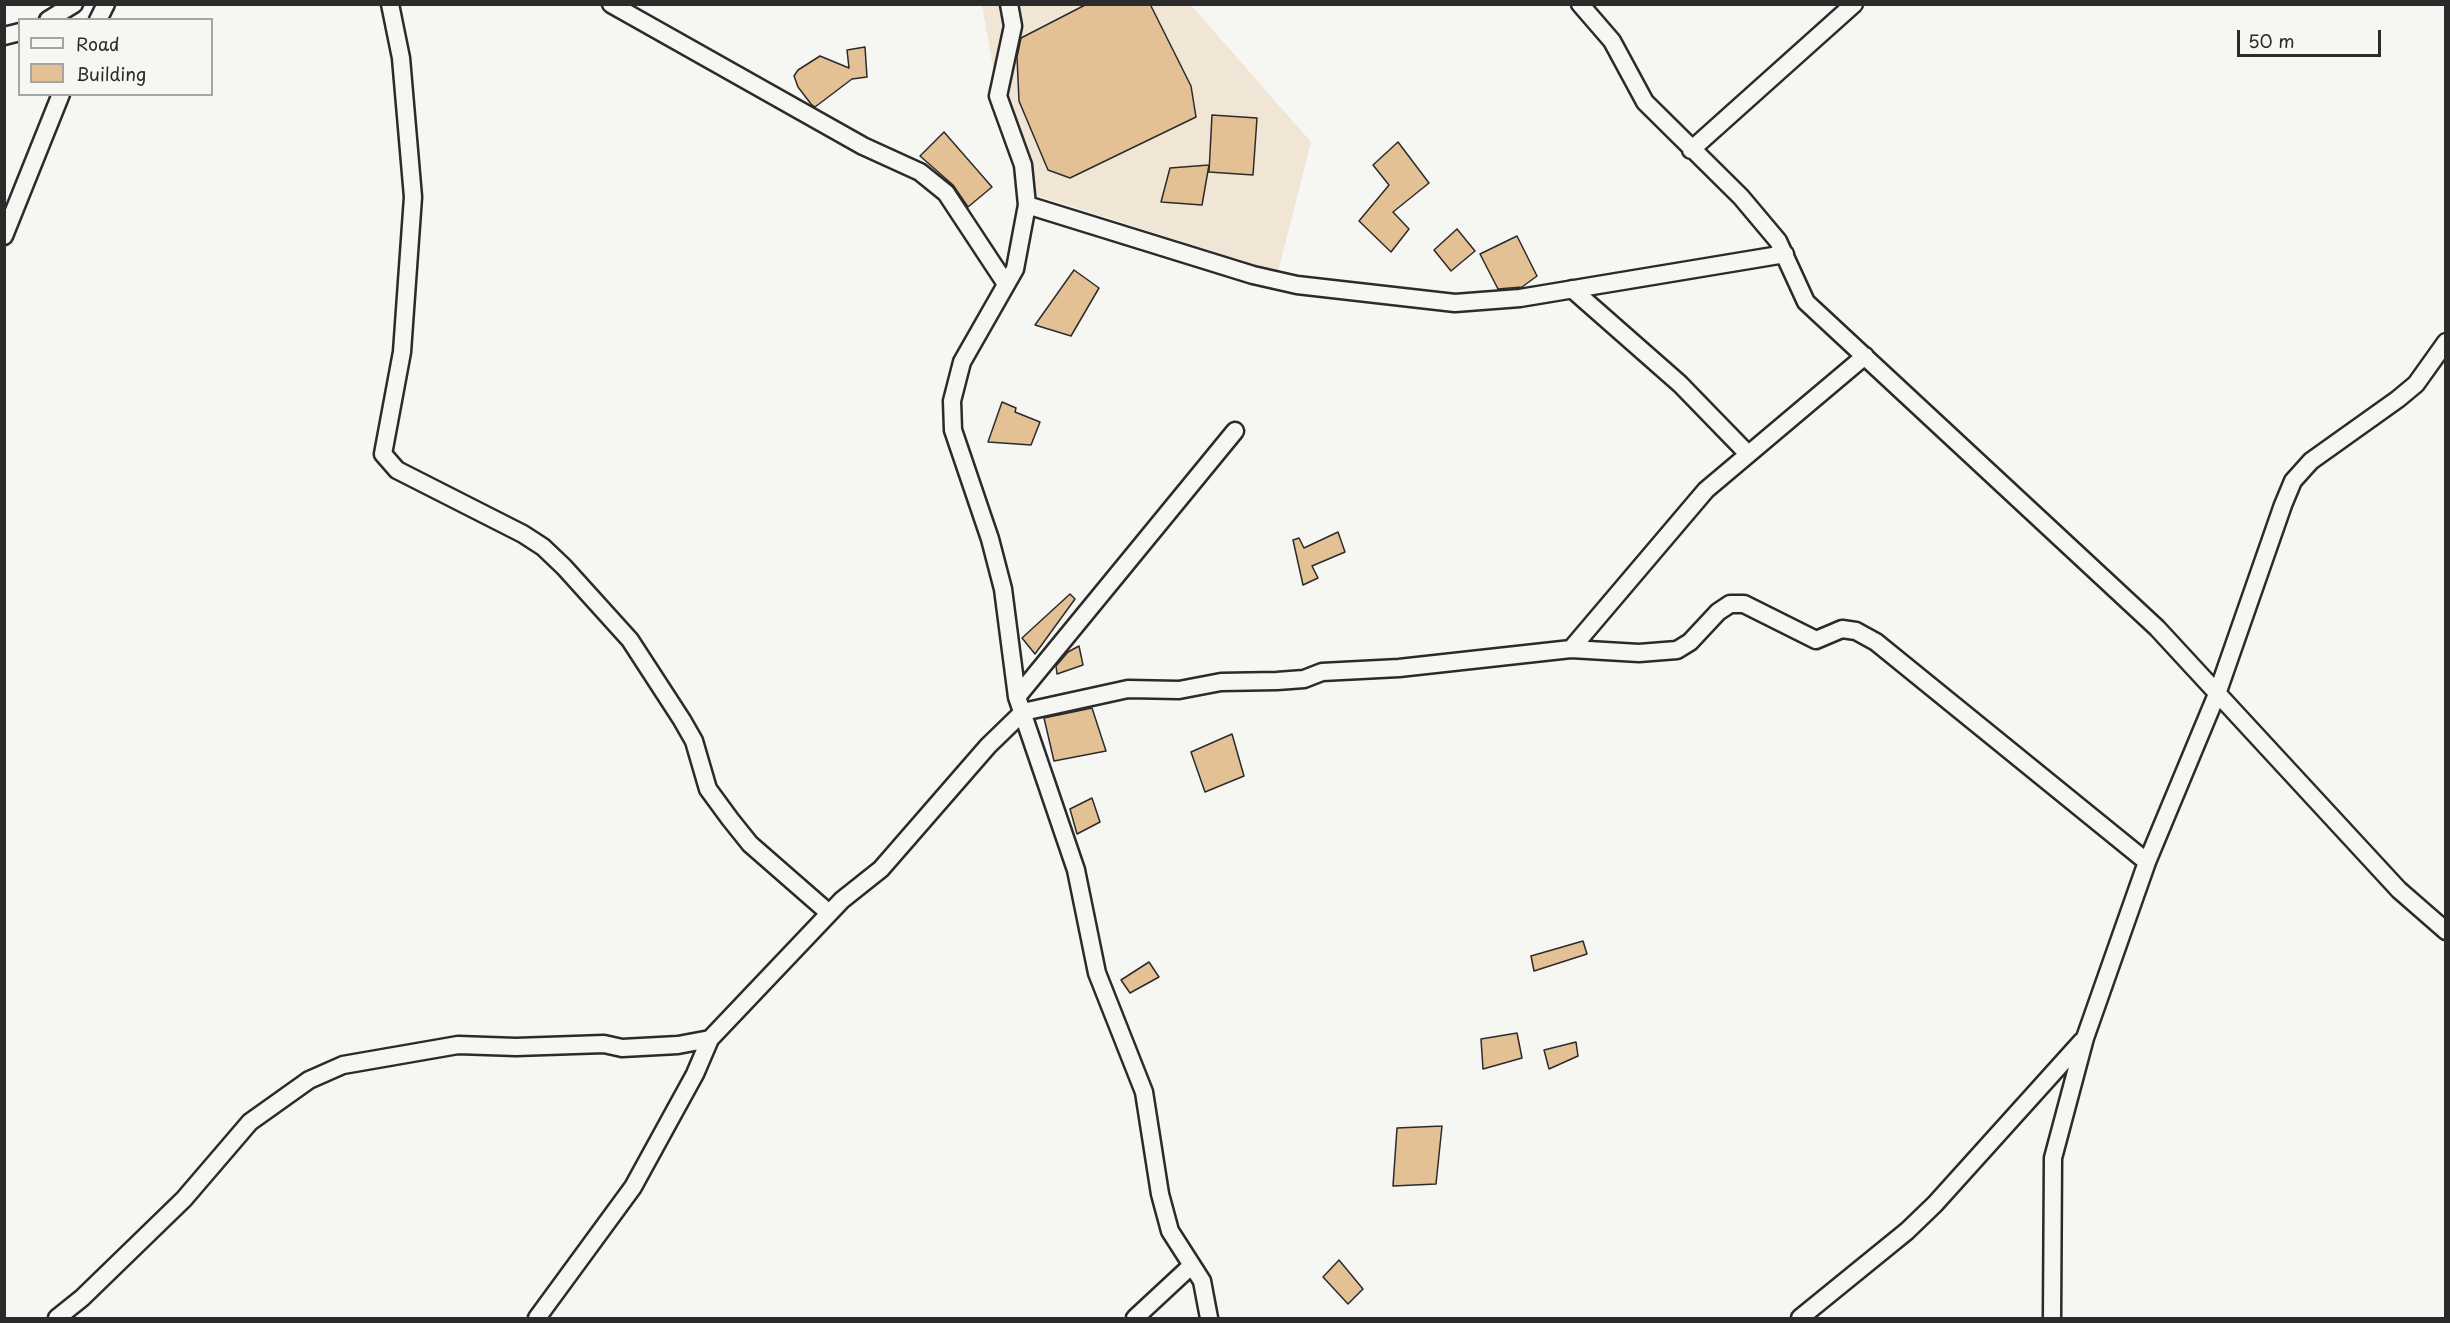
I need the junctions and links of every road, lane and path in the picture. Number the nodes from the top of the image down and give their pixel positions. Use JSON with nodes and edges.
{"nodes":[{"id":1,"x":74,"y":4,"type":"edge"},
{"id":2,"x":106,"y":4,"type":"edge"},
{"id":3,"x":390,"y":4,"type":"edge"},
{"id":4,"x":611,"y":4,"type":"edge"},
{"id":5,"x":1009,"y":4,"type":"edge"},
{"id":6,"x":1580,"y":4,"type":"edge"},
{"id":7,"x":1854,"y":4,"type":"edge"},
{"id":8,"x":51,"y":18,"type":"edge"},
{"id":9,"x":99,"y":18,"type":"edge"},
{"id":10,"x":60,"y":96,"type":"edge"},
{"id":11,"x":1691,"y":150,"type":"junction"},
{"id":12,"x":1027,"y":205,"type":"junction"},
{"id":13,"x":4,"y":236,"type":"edge"},
{"id":14,"x":1785,"y":254,"type":"junction"},
{"id":15,"x":1006,"y":284,"type":"junction"},
{"id":16,"x":1572,"y":289,"type":"junction"},
{"id":17,"x":2445,"y":342,"type":"edge"},
{"id":18,"x":1865,"y":356,"type":"junction"},
{"id":19,"x":1235,"y":431,"type":"dead end"},
{"id":20,"x":1748,"y":454,"type":"junction"},
{"id":21,"x":1571,"y":650,"type":"junction"},
{"id":22,"x":2217,"y":694,"type":"junction"},
{"id":23,"x":1020,"y":704,"type":"junction"},
{"id":24,"x":2147,"y":862,"type":"junction"},
{"id":25,"x":829,"y":913,"type":"junction"},
{"id":26,"x":2445,"y":931,"type":"edge"},
{"id":27,"x":2085,"y":1038,"type":"junction"},
{"id":28,"x":710,"y":1039,"type":"junction"},
{"id":29,"x":1191,"y":1266,"type":"junction"},
{"id":30,"x":57,"y":1318,"type":"edge"},
{"id":31,"x":537,"y":1318,"type":"edge"},
{"id":32,"x":1135,"y":1318,"type":"edge"},
{"id":33,"x":1209,"y":1318,"type":"edge"},
{"id":34,"x":1800,"y":1318,"type":"edge"},
{"id":35,"x":2052,"y":1318,"type":"edge"}],
"edges":[{"from":1,"to":8,"type":"street"},
{"from":2,"to":9,"type":"street"},
{"from":3,"to":25,"type":"street"},
{"from":4,"to":15,"type":"street"},
{"from":5,"to":12,"type":"street"},
{"from":6,"to":11,"type":"street"},
{"from":7,"to":11,"type":"street"},
{"from":10,"to":13,"type":"street"},
{"from":11,"to":14,"type":"street"},
{"from":12,"to":15,"type":"street"},
{"from":12,"to":16,"type":"street"},
{"from":14,"to":16,"type":"street"},
{"from":14,"to":18,"type":"street"},
{"from":15,"to":23,"type":"street"},
{"from":16,"to":20,"type":"street"},
{"from":17,"to":22,"type":"street"},
{"from":18,"to":20,"type":"street"},
{"from":18,"to":22,"type":"street"},
{"from":19,"to":23,"type":"street"},
{"from":20,"to":21,"type":"street"},
{"from":21,"to":23,"type":"street"},
{"from":21,"to":24,"type":"street"},
{"from":22,"to":24,"type":"street"},
{"from":22,"to":26,"type":"street"},
{"from":23,"to":25,"type":"street"},
{"from":23,"to":29,"type":"street"},
{"from":24,"to":27,"type":"street"},
{"from":25,"to":28,"type":"street"},
{"from":27,"to":34,"type":"street"},
{"from":27,"to":35,"type":"street"},
{"from":28,"to":30,"type":"street"},
{"from":28,"to":31,"type":"street"},
{"from":29,"to":32,"type":"street"},
{"from":29,"to":33,"type":"street"}]}
